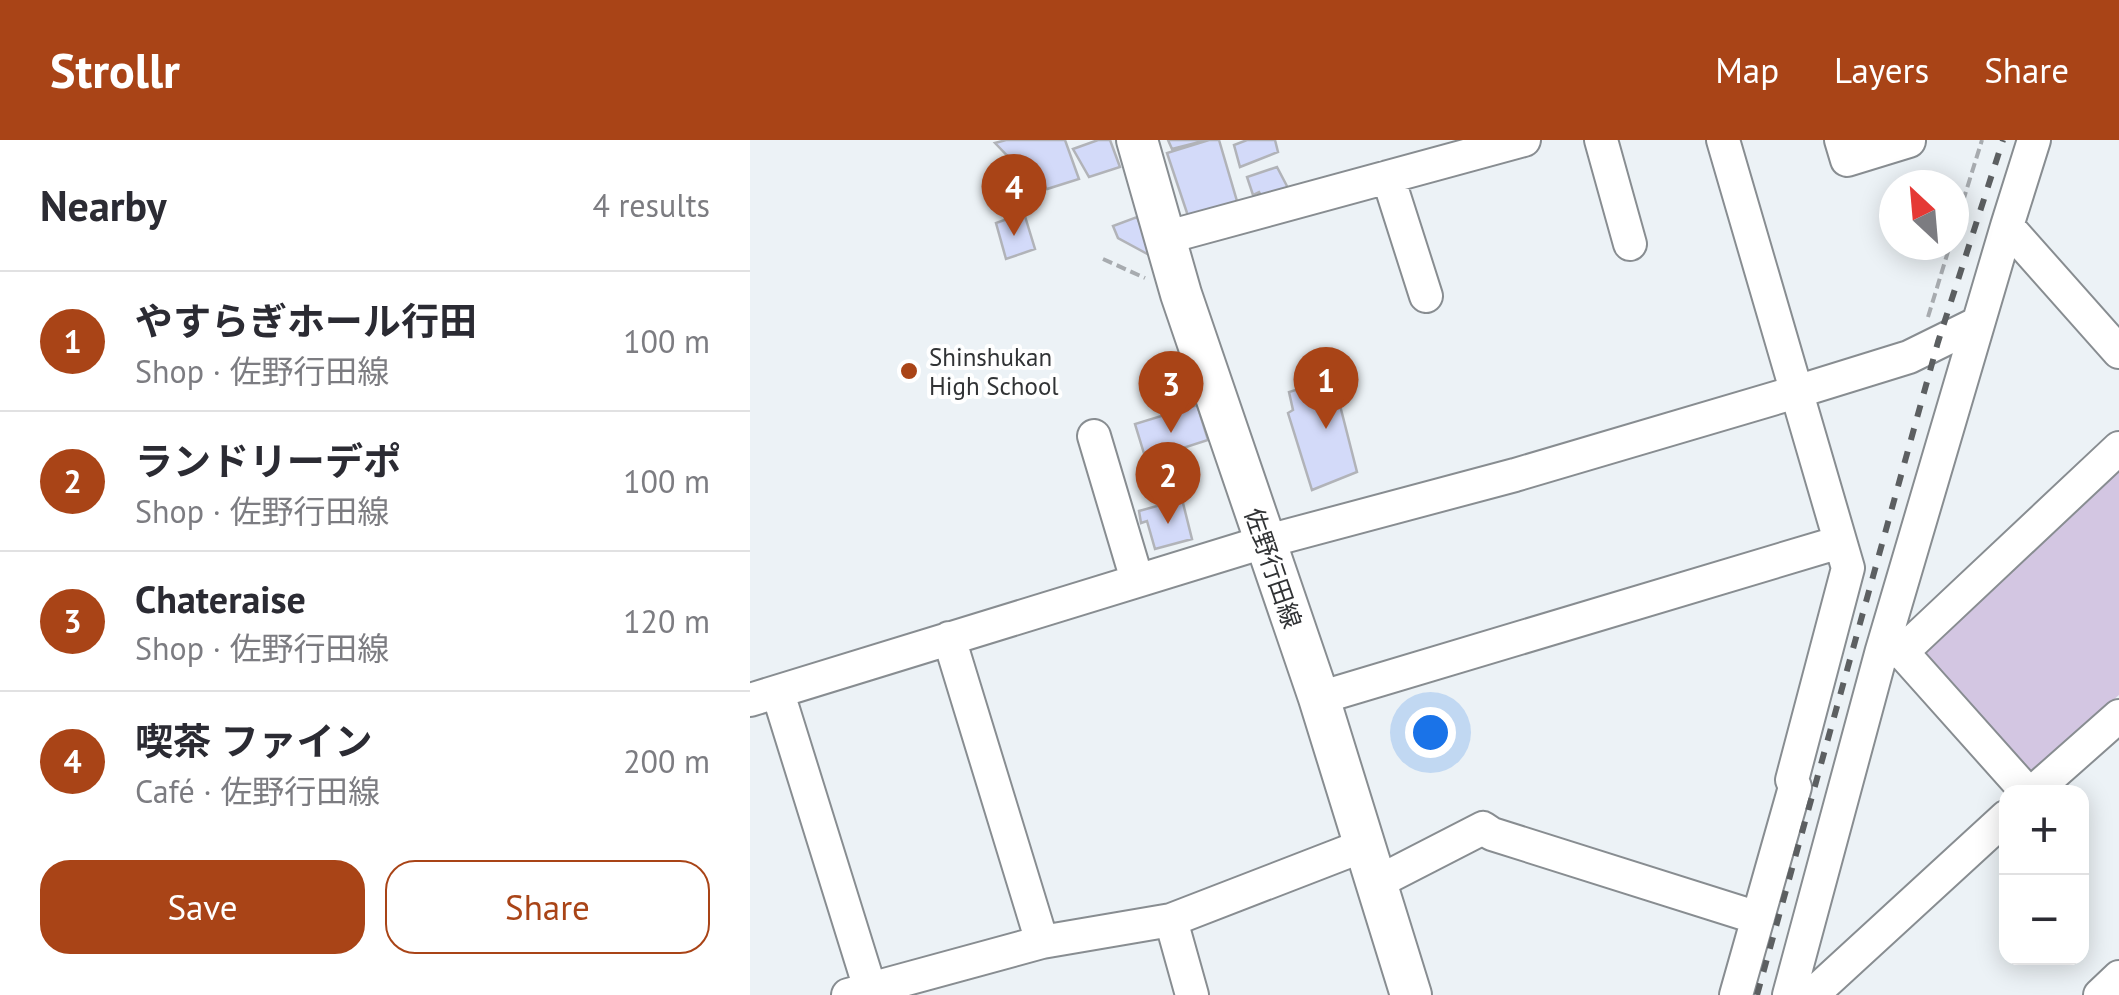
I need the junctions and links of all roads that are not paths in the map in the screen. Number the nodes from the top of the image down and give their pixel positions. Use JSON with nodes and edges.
{"nodes":[{"id":1,"x":1137,"y":140,"type":"edge"},
{"id":2,"x":1524,"y":140,"type":"edge"},
{"id":3,"x":1600,"y":140,"type":"edge"},
{"id":4,"x":1723,"y":140,"type":"edge"},
{"id":5,"x":1840,"y":140,"type":"edge"},
{"id":6,"x":2034,"y":140,"type":"edge"},
{"id":7,"x":1909,"y":141,"type":"edge"},
{"id":8,"x":1388,"y":177,"type":"junction"},
{"id":9,"x":2007,"y":226,"type":"junction"},
{"id":10,"x":1164,"y":238,"type":"junction"},
{"id":11,"x":1630,"y":244,"type":"dead end"},
{"id":12,"x":1426,"y":296,"type":"dead end"},
{"id":13,"x":1978,"y":324,"type":"junction"},
{"id":14,"x":2119,"y":352,"type":"edge"},
{"id":15,"x":1796,"y":392,"type":"junction"},
{"id":16,"x":1094,"y":436,"type":"dead end"},
{"id":17,"x":2119,"y":448,"type":"edge"},
{"id":18,"x":1264,"y":542,"type":"junction"},
{"id":19,"x":1840,"y":542,"type":"junction"},
{"id":20,"x":1137,"y":580,"type":"junction"},
{"id":21,"x":948,"y":638,"type":"junction"},
{"id":22,"x":1892,"y":651,"type":"junction"},
{"id":23,"x":764,"y":697,"type":"edge"},
{"id":24,"x":1318,"y":698,"type":"junction"},
{"id":25,"x":2119,"y":716,"type":"edge"},
{"id":26,"x":2023,"y":785,"type":"edge"},
{"id":27,"x":2038,"y":785,"type":"edge"},
{"id":28,"x":1999,"y":823,"type":"edge"},
{"id":29,"x":1365,"y":845,"type":"junction"},
{"id":30,"x":1376,"y":883,"type":"junction"},
{"id":31,"x":1758,"y":918,"type":"junction"},
{"id":32,"x":1170,"y":920,"type":"junction"},
{"id":33,"x":1042,"y":942,"type":"junction"},
{"id":34,"x":2119,"y":977,"type":"edge"},
{"id":35,"x":863,"y":993,"type":"edge"},
{"id":36,"x":1192,"y":995,"type":"edge"},
{"id":37,"x":1411,"y":995,"type":"edge"},
{"id":38,"x":1736,"y":995,"type":"edge"},
{"id":39,"x":1789,"y":995,"type":"edge"},
{"id":40,"x":1812,"y":995,"type":"edge"},
{"id":41,"x":2100,"y":995,"type":"edge"}],
"edges":[{"from":1,"to":10,"type":"main road","name":"佐野行田線"},
{"from":2,"to":8,"type":"street"},
{"from":3,"to":11,"type":"street"},
{"from":4,"to":15,"type":"street"},
{"from":5,"to":7,"type":"street"},
{"from":6,"to":9,"type":"street"},
{"from":8,"to":10,"type":"street"},
{"from":8,"to":12,"type":"street"},
{"from":9,"to":13,"type":"street"},
{"from":9,"to":14,"type":"street"},
{"from":10,"to":18,"type":"main road","name":"佐野行田線"},
{"from":13,"to":15,"type":"street"},
{"from":13,"to":22,"type":"street"},
{"from":15,"to":18,"type":"street"},
{"from":15,"to":19,"type":"street"},
{"from":16,"to":20,"type":"street"},
{"from":17,"to":22,"type":"street"},
{"from":18,"to":20,"type":"street"},
{"from":18,"to":24,"type":"main road","name":"佐野行田線"},
{"from":19,"to":24,"type":"street"},
{"from":19,"to":31,"type":"street"},
{"from":20,"to":21,"type":"street"},
{"from":21,"to":23,"type":"street"},
{"from":21,"to":33,"type":"street"},
{"from":22,"to":26,"type":"street"},
{"from":22,"to":39,"type":"street"},
{"from":23,"to":35,"type":"street"},
{"from":24,"to":29,"type":"main road","name":"佐野行田線"},
{"from":25,"to":27,"type":"street"},
{"from":28,"to":40,"type":"street"},
{"from":29,"to":30,"type":"main road","name":"佐野行田線"},
{"from":29,"to":32,"type":"street"},
{"from":30,"to":31,"type":"street"},
{"from":30,"to":37,"type":"main road","name":"佐野行田線"},
{"from":31,"to":38,"type":"street"},
{"from":32,"to":33,"type":"street"},
{"from":32,"to":36,"type":"street"},
{"from":33,"to":35,"type":"street"},
{"from":34,"to":41,"type":"street"}]}
